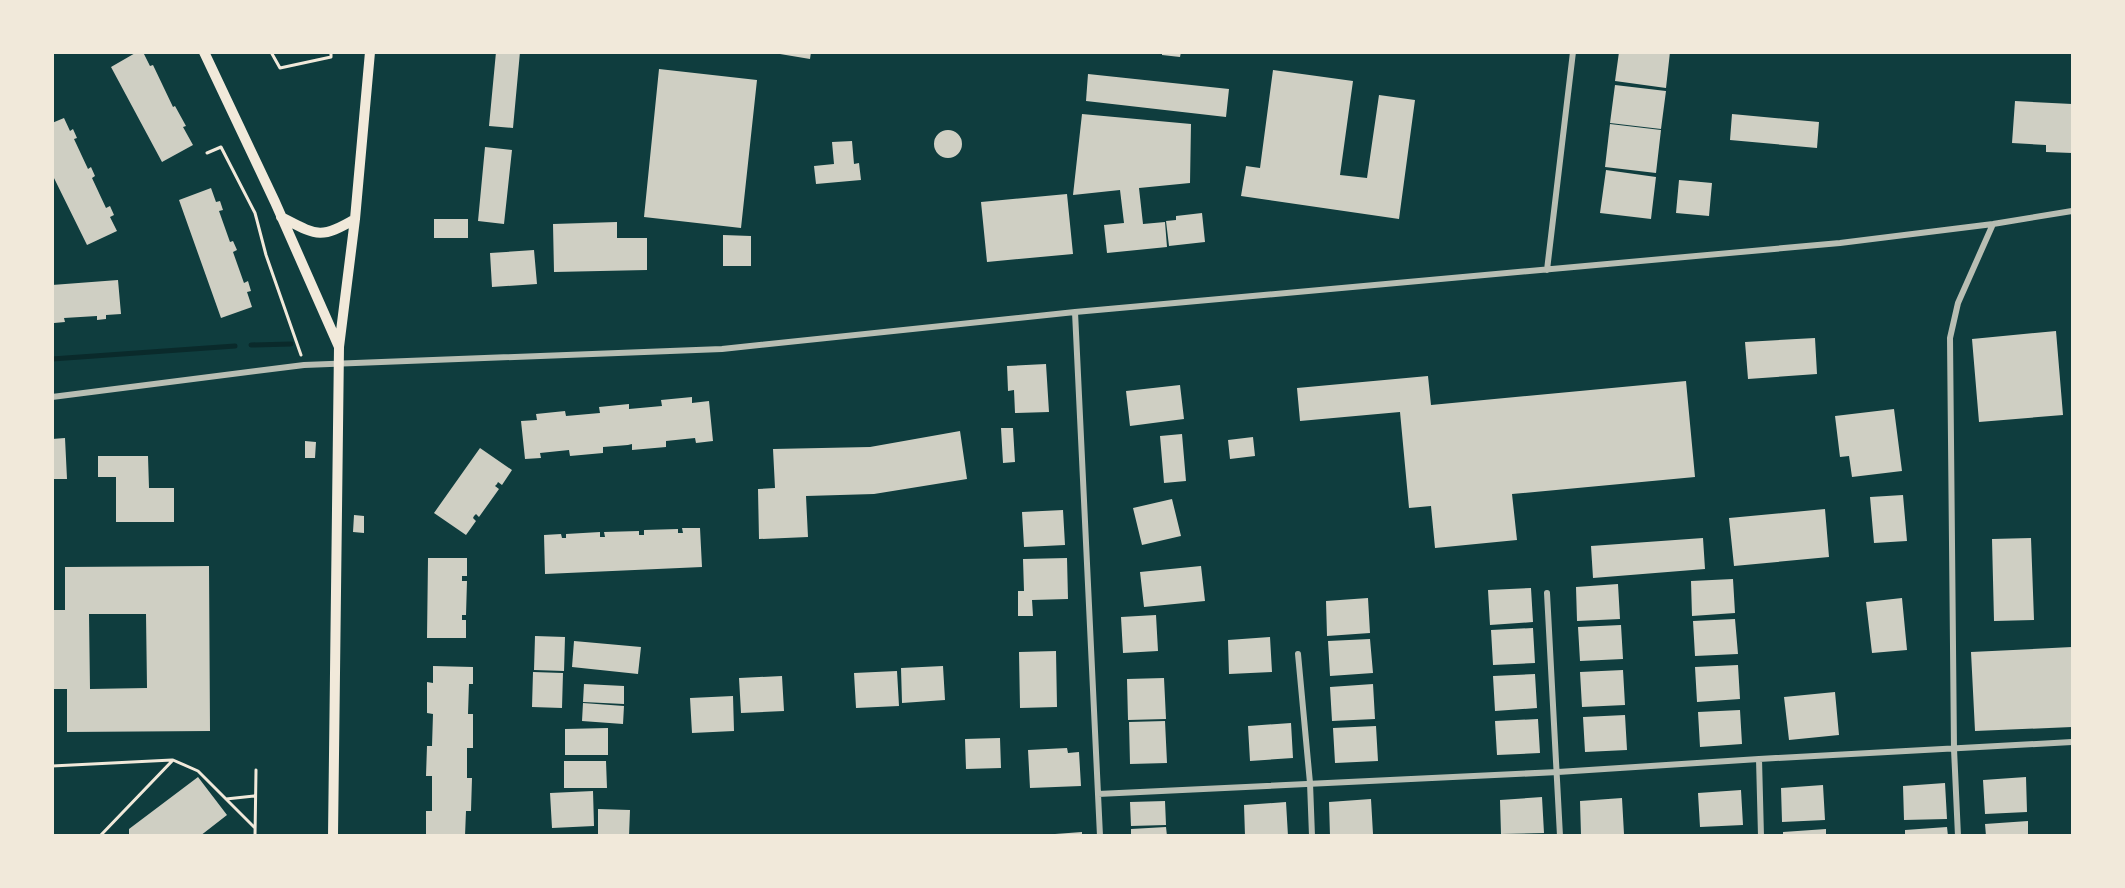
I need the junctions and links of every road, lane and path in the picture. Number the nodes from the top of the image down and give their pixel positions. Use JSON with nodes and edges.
{"nodes":[{"id":1,"x":204,"y":52,"type":"edge"},
{"id":2,"x":272,"y":52,"type":"edge"},
{"id":3,"x":331,"y":52,"type":"edge"},
{"id":4,"x":370,"y":52,"type":"edge"},
{"id":5,"x":1573,"y":52,"type":"edge"},
{"id":6,"x":207,"y":153,"type":"dead end"},
{"id":7,"x":2073,"y":211,"type":"edge"},
{"id":8,"x":281,"y":217,"type":"junction"},
{"id":9,"x":355,"y":219,"type":"junction"},
{"id":10,"x":1993,"y":224,"type":"junction"},
{"id":11,"x":1547,"y":270,"type":"junction"},
{"id":12,"x":1075,"y":312,"type":"junction"},
{"id":13,"x":339,"y":347,"type":"junction"},
{"id":14,"x":340,"y":364,"type":"junction"},
{"id":15,"x":304,"y":365,"type":"junction"},
{"id":16,"x":52,"y":397,"type":"edge"},
{"id":17,"x":1547,"y":593,"type":"dead end"},
{"id":18,"x":1298,"y":654,"type":"dead end"},
{"id":19,"x":2073,"y":742,"type":"edge"},
{"id":20,"x":1954,"y":749,"type":"junction"},
{"id":21,"x":1759,"y":759,"type":"junction"},
{"id":22,"x":173,"y":760,"type":"junction"},
{"id":23,"x":52,"y":766,"type":"edge"},
{"id":24,"x":256,"y":770,"type":"dead end"},
{"id":25,"x":1558,"y":772,"type":"junction"},
{"id":26,"x":1310,"y":783,"type":"junction"},
{"id":27,"x":1098,"y":794,"type":"junction"},
{"id":28,"x":255,"y":796,"type":"junction"},
{"id":29,"x":226,"y":799,"type":"junction"},
{"id":30,"x":255,"y":828,"type":"junction"},
{"id":31,"x":100,"y":836,"type":"edge"},
{"id":32,"x":255,"y":836,"type":"edge"},
{"id":33,"x":333,"y":836,"type":"edge"},
{"id":34,"x":1100,"y":836,"type":"edge"},
{"id":35,"x":1312,"y":836,"type":"edge"},
{"id":36,"x":1560,"y":836,"type":"edge"},
{"id":37,"x":1761,"y":836,"type":"edge"},
{"id":38,"x":1958,"y":836,"type":"edge"}],
"edges":[{"from":1,"to":8,"type":"main road"},
{"from":2,"to":3,"type":"path"},
{"from":4,"to":9,"type":"main road"},
{"from":5,"to":11,"type":"street"},
{"from":6,"to":15,"type":"path"},
{"from":7,"to":10,"type":"street"},
{"from":8,"to":9,"type":"main road"},
{"from":8,"to":13,"type":"main road"},
{"from":9,"to":13,"type":"main road"},
{"from":10,"to":11,"type":"street"},
{"from":10,"to":20,"type":"street"},
{"from":11,"to":12,"type":"street"},
{"from":12,"to":14,"type":"street"},
{"from":12,"to":27,"type":"street"},
{"from":13,"to":14,"type":"main road"},
{"from":14,"to":15,"type":"street"},
{"from":14,"to":33,"type":"main road"},
{"from":15,"to":16,"type":"street"},
{"from":17,"to":25,"type":"street"},
{"from":18,"to":26,"type":"street"},
{"from":19,"to":20,"type":"street"},
{"from":20,"to":21,"type":"street"},
{"from":20,"to":38,"type":"street"},
{"from":21,"to":25,"type":"street"},
{"from":21,"to":37,"type":"street"},
{"from":22,"to":23,"type":"path"},
{"from":22,"to":29,"type":"path"},
{"from":22,"to":31,"type":"path"},
{"from":24,"to":28,"type":"path"},
{"from":25,"to":26,"type":"street"},
{"from":25,"to":36,"type":"street"},
{"from":26,"to":27,"type":"street"},
{"from":26,"to":35,"type":"street"},
{"from":27,"to":34,"type":"street"},
{"from":28,"to":29,"type":"path"},
{"from":28,"to":30,"type":"path"},
{"from":29,"to":30,"type":"path"},
{"from":30,"to":32,"type":"path"}]}
